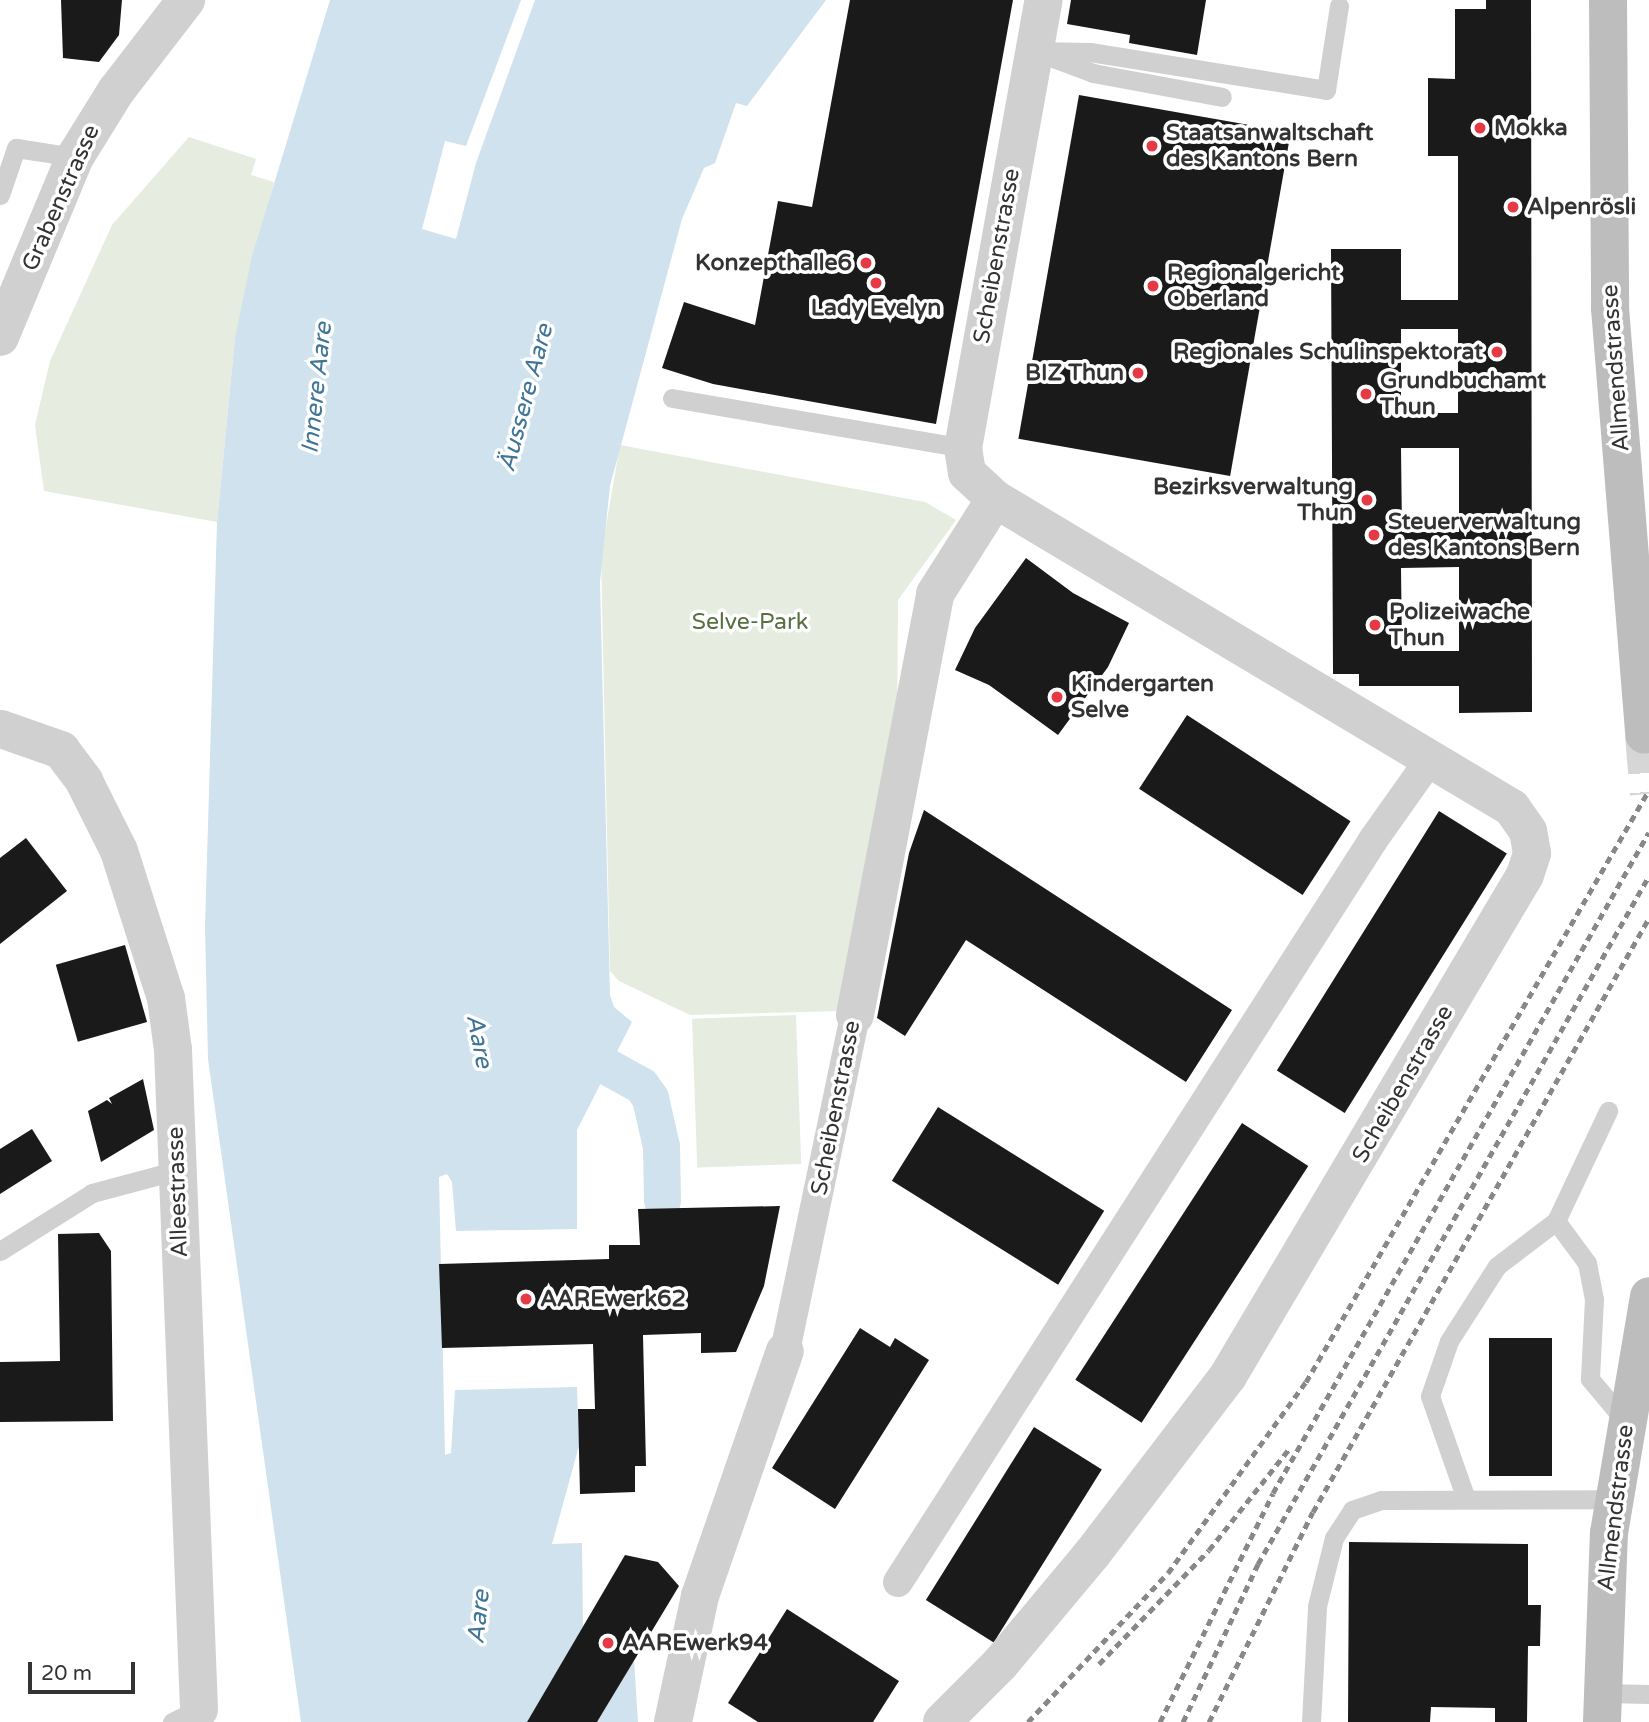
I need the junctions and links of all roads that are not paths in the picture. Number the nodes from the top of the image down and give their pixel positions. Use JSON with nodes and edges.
{"nodes":[{"id":1,"x":186,"y":0,"type":"edge"},
{"id":2,"x":1044,"y":0,"type":"edge"},
{"id":3,"x":1608,"y":0,"type":"edge"},
{"id":4,"x":1339,"y":6,"type":"dead end"},
{"id":5,"x":1034,"y":51,"type":"junction"},
{"id":6,"x":1222,"y":97,"type":"dead end"},
{"id":7,"x":8,"y":143,"type":"edge"},
{"id":8,"x":75,"y":157,"type":"junction"},
{"id":9,"x":0,"y":195,"type":"edge"},
{"id":10,"x":0,"y":337,"type":"edge"},
{"id":11,"x":672,"y":398,"type":"dead end"},
{"id":12,"x":963,"y":448,"type":"junction"},
{"id":13,"x":995,"y":499,"type":"junction"},
{"id":14,"x":0,"y":725,"type":"edge"},
{"id":15,"x":1644,"y":735,"type":"dead end"},
{"id":16,"x":1431,"y":758,"type":"junction"},
{"id":17,"x":855,"y":1016,"type":"joint"},
{"id":18,"x":1608,"y":1111,"type":"dead end"},
{"id":19,"x":178,"y":1170,"type":"junction"},
{"id":20,"x":1556,"y":1221,"type":"junction"},
{"id":21,"x":0,"y":1251,"type":"edge"},
{"id":22,"x":1649,"y":1296,"type":"edge"},
{"id":23,"x":785,"y":1351,"type":"joint"},
{"id":24,"x":1626,"y":1422,"type":"junction"},
{"id":25,"x":1466,"y":1499,"type":"junction"},
{"id":26,"x":1614,"y":1499,"type":"junction"},
{"id":27,"x":898,"y":1582,"type":"dead end"},
{"id":28,"x":1649,"y":1694,"type":"edge"},
{"id":29,"x":1602,"y":1707,"type":"edge"},
{"id":30,"x":190,"y":1718,"type":"edge"},
{"id":31,"x":673,"y":1722,"type":"edge"},
{"id":32,"x":942,"y":1722,"type":"edge"},
{"id":33,"x":1311,"y":1722,"type":"edge"}],
"edges":[{"from":1,"to":8,"type":"street","name":"Grabenstrasse"},
{"from":2,"to":5,"type":"street","name":"Scheibenstrasse"},
{"from":3,"to":15,"type":"main road","name":"Allmendstrasse"},
{"from":4,"to":5,"type":"lane"},
{"from":5,"to":6,"type":"lane"},
{"from":5,"to":12,"type":"street","name":"Scheibenstrasse"},
{"from":7,"to":8,"type":"lane"},
{"from":7,"to":9,"type":"lane"},
{"from":8,"to":10,"type":"street","name":"Grabenstrasse"},
{"from":11,"to":12,"type":"lane"},
{"from":12,"to":13,"type":"street","name":"Scheibenstrasse"},
{"from":13,"to":16,"type":"street","name":"Scheibenstrasse"},
{"from":13,"to":17,"type":"street","name":"Scheibenstrasse"},
{"from":14,"to":19,"type":"street","name":"Alleestrasse"},
{"from":16,"to":27,"type":"street"},
{"from":16,"to":32,"type":"street","name":"Scheibenstrasse"},
{"from":17,"to":23,"type":"street","name":"Scheibenstrasse"},
{"from":18,"to":20,"type":"lane"},
{"from":19,"to":21,"type":"lane"},
{"from":19,"to":30,"type":"street","name":"Alleestrasse"},
{"from":20,"to":24,"type":"lane"},
{"from":20,"to":25,"type":"lane"},
{"from":22,"to":24,"type":"main road","name":"Allmendstrasse"},
{"from":23,"to":31,"type":"street","name":"Scheibenstrasse"},
{"from":24,"to":26,"type":"main road","name":"Allmendstrasse"},
{"from":25,"to":26,"type":"lane"},
{"from":25,"to":33,"type":"lane"},
{"from":26,"to":29,"type":"main road","name":"Allmendstrasse"},
{"from":28,"to":29,"type":"lane"}]}
